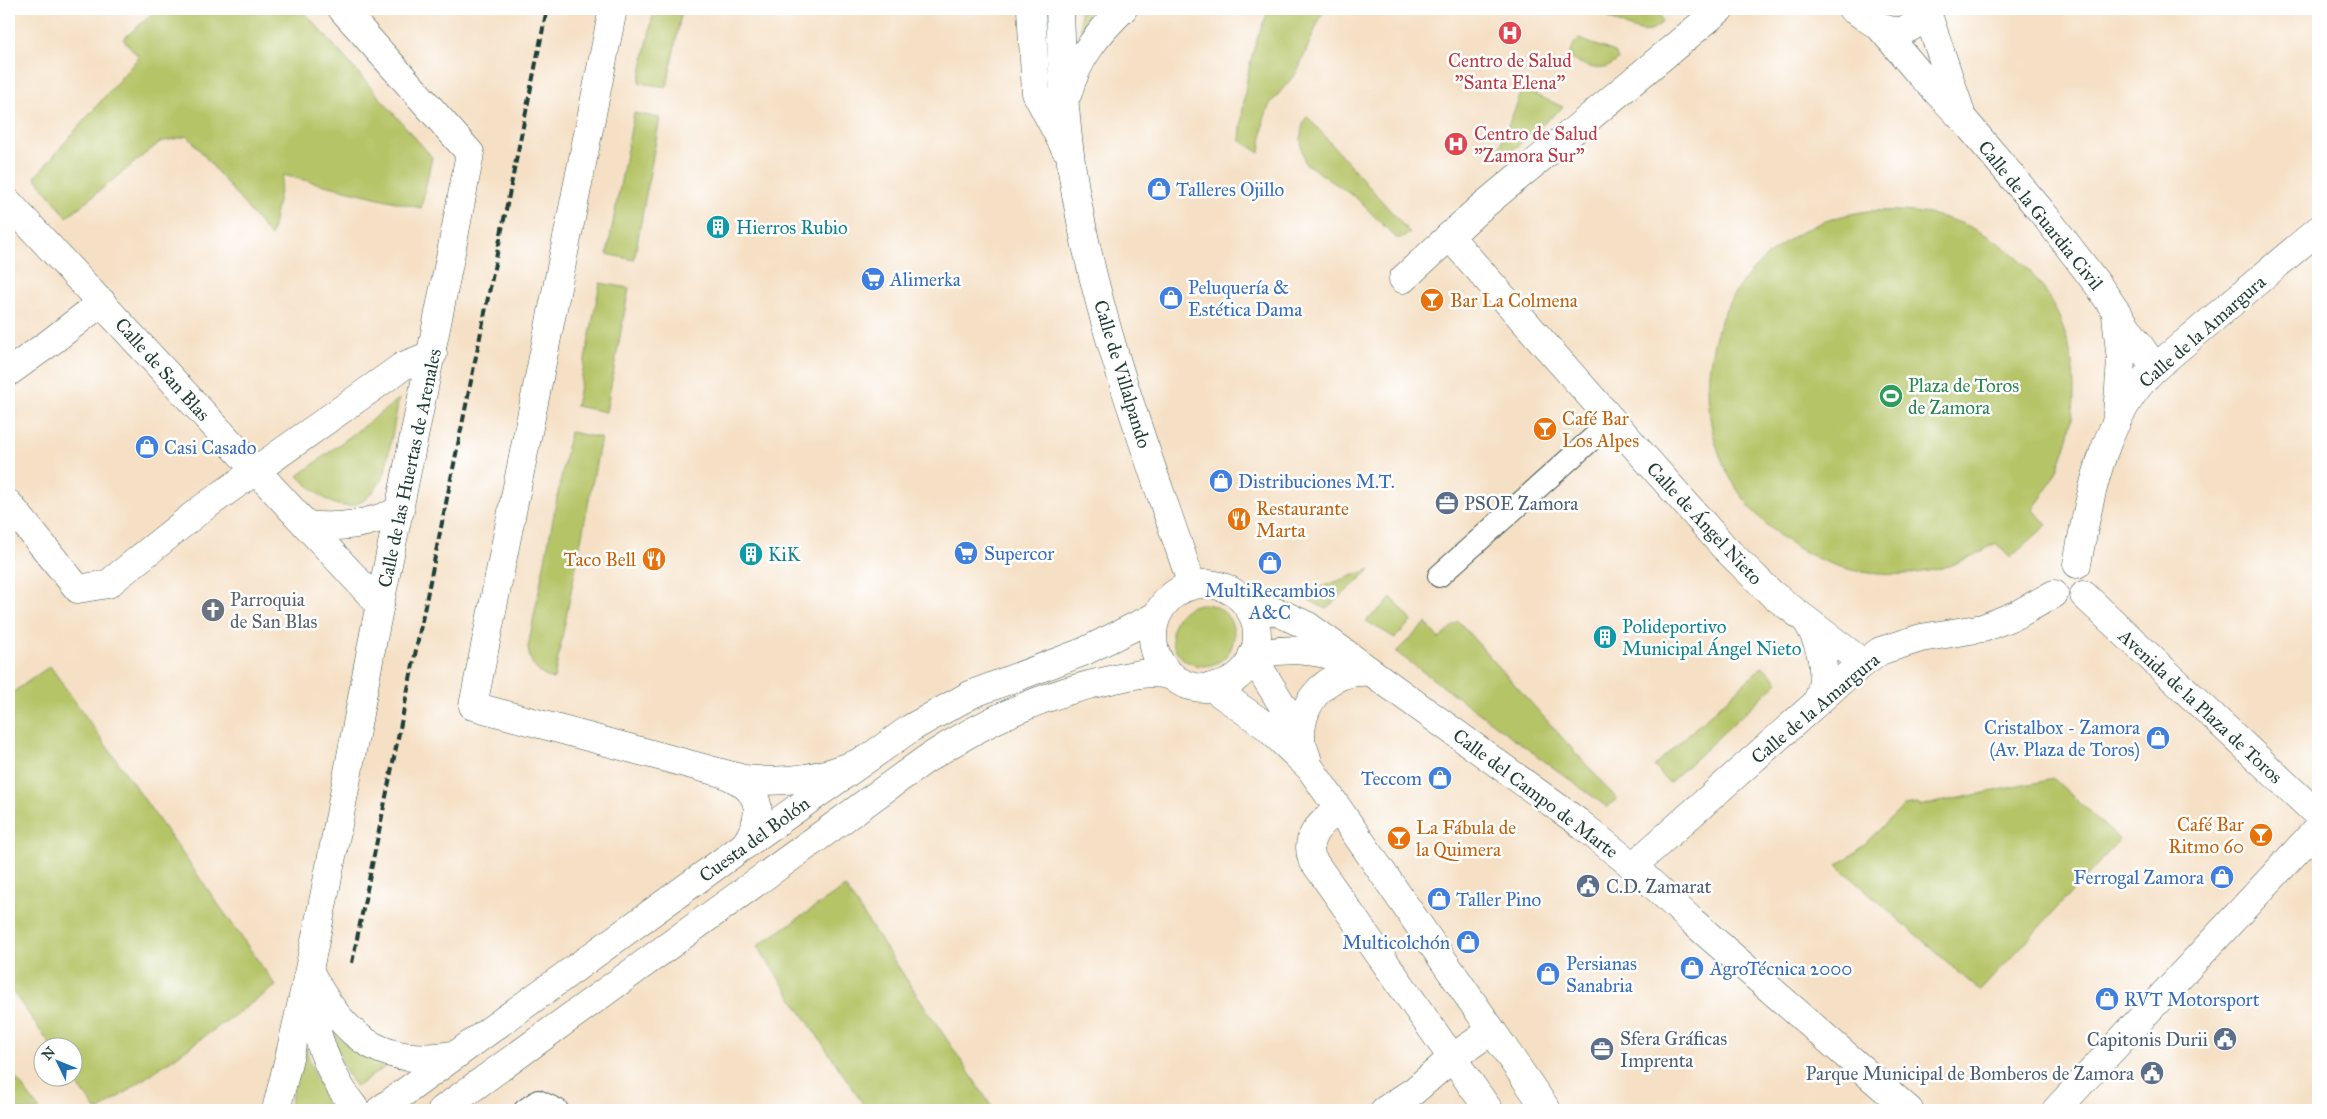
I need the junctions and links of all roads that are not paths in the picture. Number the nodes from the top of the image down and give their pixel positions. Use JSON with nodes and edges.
{"nodes":[{"id":1,"x":342,"y":9,"type":"edge"},
{"id":2,"x":613,"y":9,"type":"edge"},
{"id":3,"x":1031,"y":9,"type":"edge"},
{"id":4,"x":1060,"y":9,"type":"edge"},
{"id":5,"x":1123,"y":9,"type":"edge"},
{"id":6,"x":1720,"y":9,"type":"edge"},
{"id":7,"x":1852,"y":9,"type":"edge"},
{"id":8,"x":1925,"y":9,"type":"edge"},
{"id":9,"x":1879,"y":26,"type":"junction"},
{"id":10,"x":1065,"y":104,"type":"junction"},
{"id":11,"x":1964,"y":120,"type":"junction"},
{"id":12,"x":1071,"y":158,"type":"junction"},
{"id":13,"x":9,"y":203,"type":"edge"},
{"id":14,"x":2318,"y":230,"type":"edge"},
{"id":15,"x":1449,"y":236,"type":"junction"},
{"id":16,"x":1403,"y":279,"type":"dead end"},
{"id":17,"x":102,"y":302,"type":"junction"},
{"id":18,"x":2115,"y":311,"type":"junction"},
{"id":19,"x":432,"y":354,"type":"junction"},
{"id":20,"x":2155,"y":368,"type":"junction"},
{"id":21,"x":9,"y":372,"type":"edge"},
{"id":22,"x":1612,"y":421,"type":"junction"},
{"id":23,"x":2115,"y":425,"type":"junction"},
{"id":24,"x":256,"y":471,"type":"junction"},
{"id":25,"x":9,"y":504,"type":"edge"},
{"id":26,"x":400,"y":511,"type":"junction"},
{"id":27,"x":306,"y":525,"type":"junction"},
{"id":28,"x":2077,"y":564,"type":"junction"},
{"id":29,"x":1439,"y":576,"type":"dead end"},
{"id":30,"x":1192,"y":585,"type":"junction"},
{"id":31,"x":2054,"y":594,"type":"junction"},
{"id":32,"x":2084,"y":595,"type":"junction"},
{"id":33,"x":1244,"y":602,"type":"junction"},
{"id":34,"x":380,"y":605,"type":"junction"},
{"id":35,"x":1156,"y":616,"type":"junction"},
{"id":36,"x":1808,"y":622,"type":"junction"},
{"id":37,"x":1921,"y":638,"type":"junction"},
{"id":38,"x":1252,"y":656,"type":"junction"},
{"id":39,"x":1863,"y":663,"type":"junction"},
{"id":40,"x":1364,"y":668,"type":"junction"},
{"id":41,"x":1172,"y":676,"type":"junction"},
{"id":42,"x":1211,"y":687,"type":"junction"},
{"id":43,"x":1816,"y":703,"type":"junction"},
{"id":44,"x":1301,"y":740,"type":"junction"},
{"id":45,"x":866,"y":760,"type":"junction"},
{"id":46,"x":1310,"y":768,"type":"junction"},
{"id":47,"x":726,"y":775,"type":"junction"},
{"id":48,"x":1338,"y":809,"type":"junction"},
{"id":49,"x":2318,"y":816,"type":"edge"},
{"id":50,"x":2318,"y":828,"type":"edge"},
{"id":51,"x":746,"y":845,"type":"junction"},
{"id":52,"x":1633,"y":866,"type":"junction"},
{"id":53,"x":310,"y":972,"type":"junction"},
{"id":54,"x":1491,"y":1031,"type":"junction"},
{"id":55,"x":457,"y":1054,"type":"junction"},
{"id":56,"x":1452,"y":1058,"type":"junction"},
{"id":57,"x":276,"y":1110,"type":"edge"},
{"id":58,"x":356,"y":1110,"type":"edge"},
{"id":59,"x":380,"y":1110,"type":"edge"},
{"id":60,"x":442,"y":1110,"type":"edge"},
{"id":61,"x":525,"y":1110,"type":"edge"},
{"id":62,"x":557,"y":1110,"type":"edge"},
{"id":63,"x":1385,"y":1110,"type":"edge"},
{"id":64,"x":1490,"y":1110,"type":"edge"},
{"id":65,"x":1547,"y":1110,"type":"edge"},
{"id":66,"x":1909,"y":1110,"type":"edge"},
{"id":67,"x":2056,"y":1110,"type":"edge"}],
"edges":[{"from":1,"to":19,"type":"street","name":"Calle de las Huertas de Arenales"},
{"from":2,"to":47,"type":"street"},
{"from":3,"to":12,"type":"street","name":"Calle de Villalpando"},
{"from":4,"to":10,"type":"street","name":"Calle de Villalpando"},
{"from":5,"to":10,"type":"street"},
{"from":6,"to":15,"type":"street"},
{"from":7,"to":9,"type":"street","name":"Calle de la Guardia Civil"},
{"from":8,"to":9,"type":"street","name":"Calle de la Guardia Civil"},
{"from":8,"to":11,"type":"street","name":"Calle de la Guardia Civil"},
{"from":9,"to":11,"type":"street","name":"Calle de la Guardia Civil"},
{"from":10,"to":12,"type":"street","name":"Calle de Villalpando"},
{"from":11,"to":18,"type":"street","name":"Calle de la Guardia Civil"},
{"from":12,"to":30,"type":"street","name":"Calle de Villalpando"},
{"from":13,"to":17,"type":"street","name":"Calle de San Blas"},
{"from":14,"to":20,"type":"street","name":"Calle de la Amargura"},
{"from":15,"to":16,"type":"street"},
{"from":15,"to":22,"type":"street","name":"Calle de Ángel Nieto"},
{"from":17,"to":21,"type":"street","name":"Calle de San Blas"},
{"from":17,"to":24,"type":"street","name":"Calle de San Blas"},
{"from":18,"to":20,"type":"street","name":"Calle de la Guardia Civil"},
{"from":18,"to":23,"type":"street"},
{"from":19,"to":24,"type":"street"},
{"from":19,"to":26,"type":"street","name":"Calle de las Huertas de Arenales"},
{"from":20,"to":23,"type":"street","name":"Calle de la Amargura"},
{"from":22,"to":29,"type":"street"},
{"from":22,"to":36,"type":"street","name":"Calle de Ángel Nieto"},
{"from":23,"to":28,"type":"street","name":"Calle de la Amargura"},
{"from":24,"to":25,"type":"street"},
{"from":24,"to":27,"type":"street","name":"Calle de San Blas"},
{"from":26,"to":27,"type":"street"},
{"from":26,"to":34,"type":"street","name":"Calle de las Huertas de Arenales"},
{"from":27,"to":34,"type":"street","name":"Calle de San Blas"},
{"from":28,"to":31,"type":"street"},
{"from":28,"to":32,"type":"street"},
{"from":30,"to":33,"type":"street"},
{"from":30,"to":35,"type":"street"},
{"from":31,"to":32,"type":"street"},
{"from":31,"to":37,"type":"street","name":"Calle de la Amargura"},
{"from":32,"to":49,"type":"street","name":"Avenida de la Plaza de Toros"},
{"from":33,"to":38,"type":"street"},
{"from":33,"to":40,"type":"street","name":"Calle del Campo de Marte"},
{"from":34,"to":53,"type":"street","name":"Calle de las Huertas de Arenales"},
{"from":35,"to":41,"type":"street"},
{"from":35,"to":45,"type":"street","name":"Cuesta del Bolón"},
{"from":36,"to":37,"type":"street","name":"Calle de Ángel Nieto"},
{"from":36,"to":39,"type":"street","name":"Calle de Ángel Nieto"},
{"from":36,"to":43,"type":"street"},
{"from":37,"to":39,"type":"street","name":"Calle de la Amargura"},
{"from":38,"to":40,"type":"street","name":"Calle del Campo de Marte"},
{"from":38,"to":42,"type":"street"},
{"from":38,"to":44,"type":"street"},
{"from":39,"to":43,"type":"street","name":"Calle de la Amargura"},
{"from":40,"to":44,"type":"street"},
{"from":40,"to":52,"type":"street","name":"Calle del Campo de Marte"},
{"from":41,"to":42,"type":"street"},
{"from":41,"to":60,"type":"street","name":"Cuesta del Bolón"},
{"from":42,"to":46,"type":"street"},
{"from":43,"to":52,"type":"street","name":"Calle de la Amargura"},
{"from":44,"to":46,"type":"street"},
{"from":45,"to":47,"type":"street"},
{"from":45,"to":51,"type":"street","name":"Cuesta del Bolón"},
{"from":46,"to":48,"type":"street"},
{"from":47,"to":51,"type":"street"},
{"from":48,"to":54,"type":"street"},
{"from":48,"to":56,"type":"street"},
{"from":50,"to":67,"type":"street"},
{"from":51,"to":55,"type":"street","name":"Cuesta del Bolón"},
{"from":52,"to":66,"type":"street","name":"Calle del Campo de Marte"},
{"from":53,"to":55,"type":"street"},
{"from":53,"to":57,"type":"street","name":"Calle de las Huertas de Arenales"},
{"from":53,"to":58,"type":"street","name":"Calle de las Huertas de Arenales"},
{"from":54,"to":56,"type":"street"},
{"from":54,"to":65,"type":"street"},
{"from":55,"to":59,"type":"street","name":"Cuesta del Bolón"},
{"from":56,"to":63,"type":"street"},
{"from":56,"to":64,"type":"street"},
{"from":61,"to":62,"type":"street"}]}
